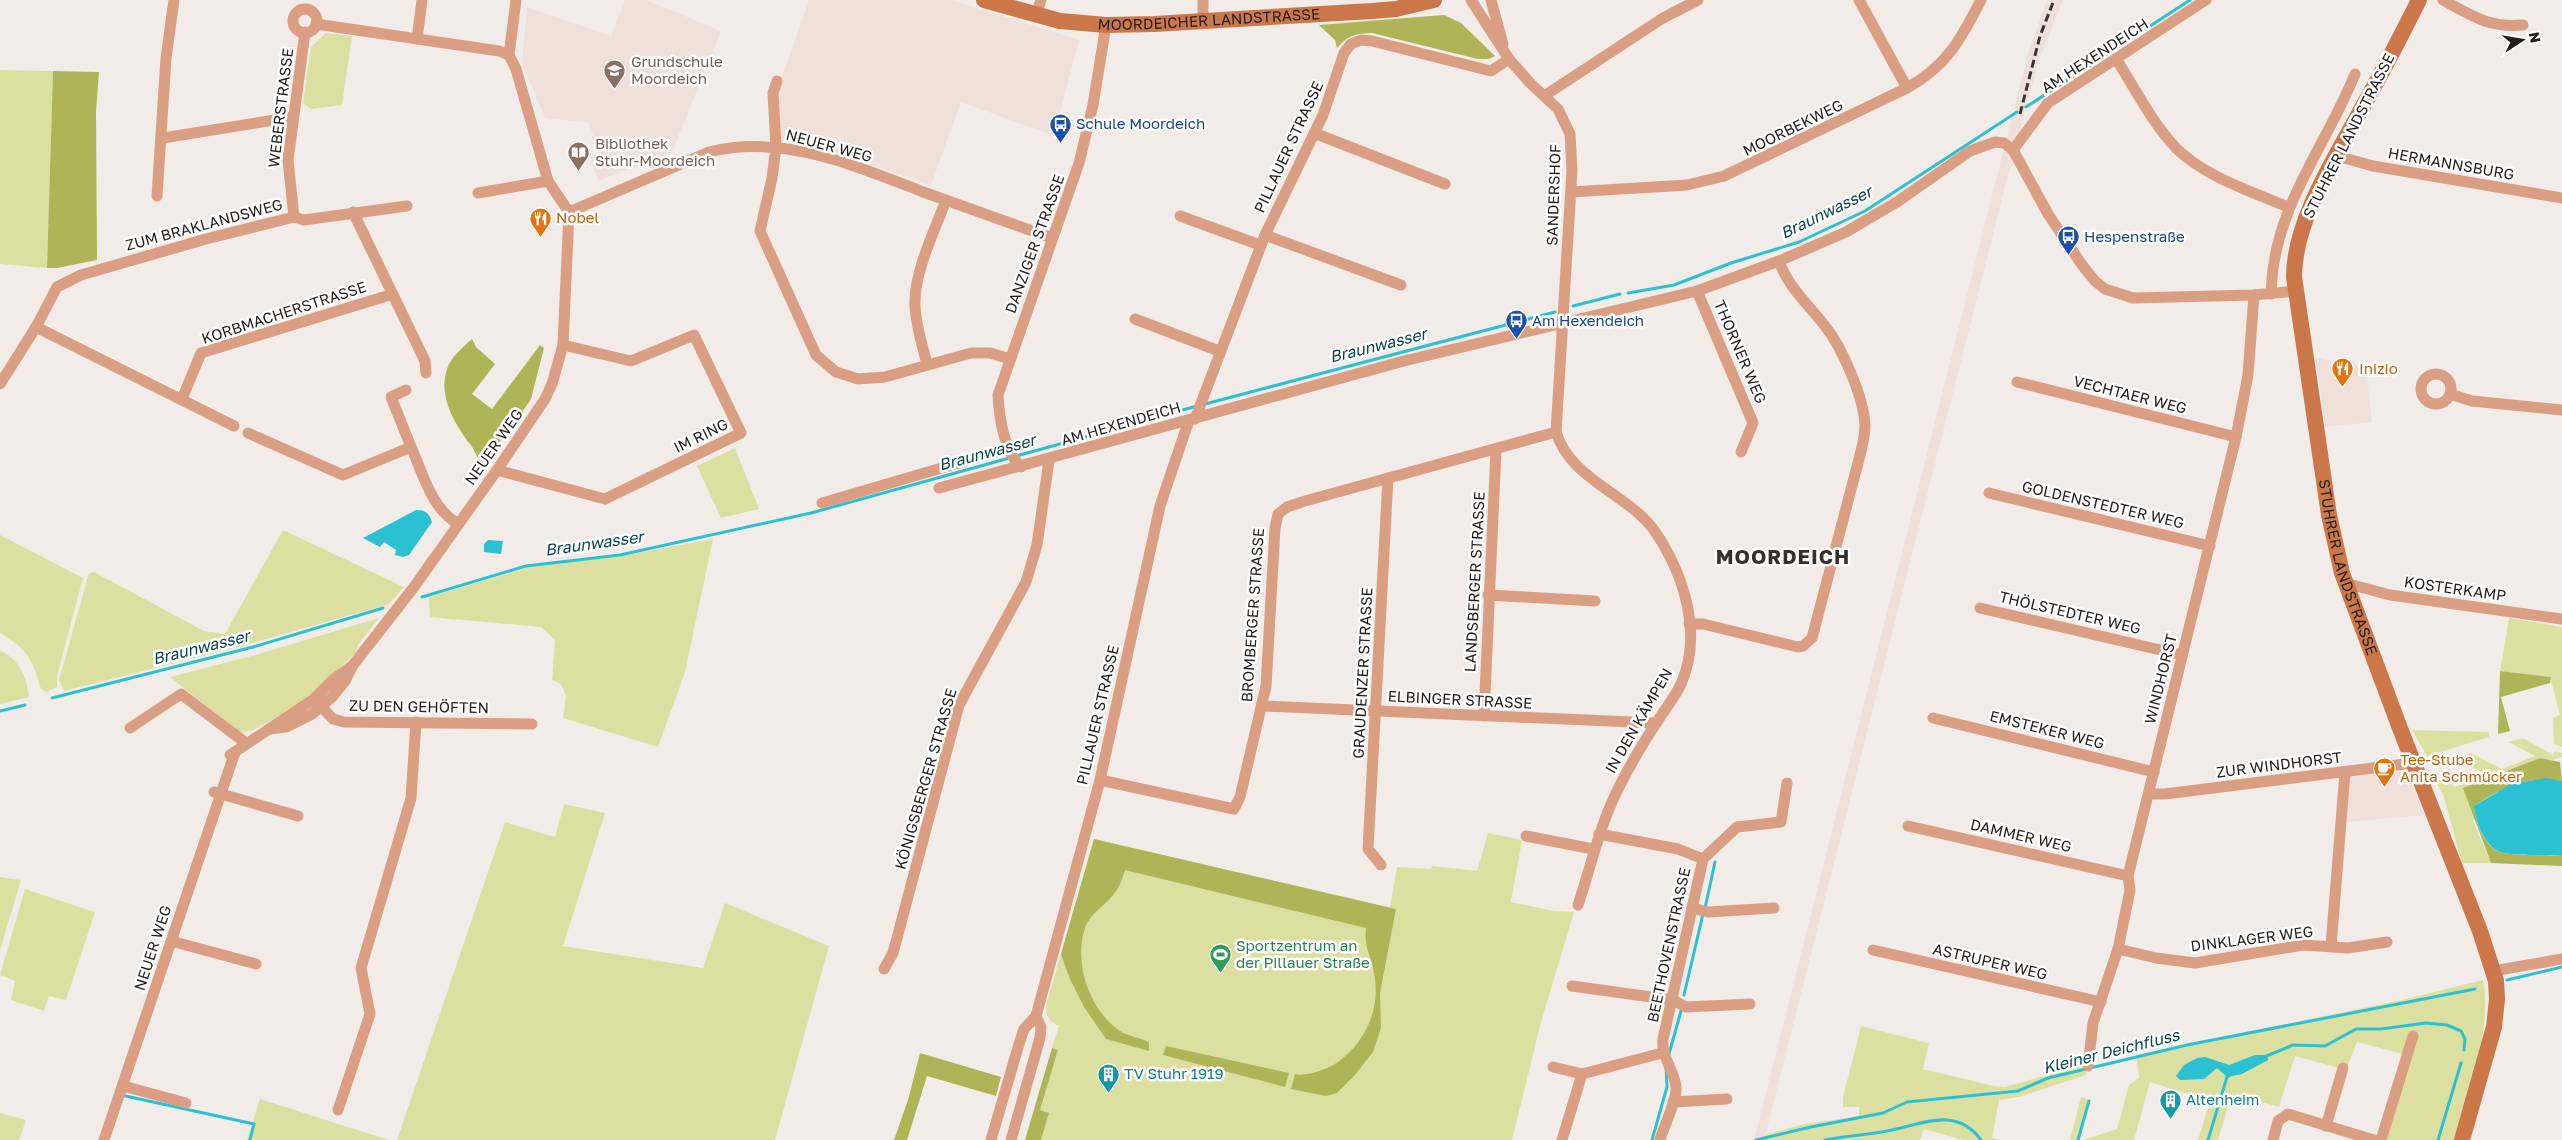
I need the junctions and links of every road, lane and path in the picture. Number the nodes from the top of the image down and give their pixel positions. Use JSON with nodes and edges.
{"nodes":[{"id":1,"x":174,"y":0,"type":"edge"},
{"id":2,"x":422,"y":0,"type":"edge"},
{"id":3,"x":516,"y":0,"type":"edge"},
{"id":4,"x":984,"y":0,"type":"edge"},
{"id":5,"x":1203,"y":0,"type":"edge"},
{"id":6,"x":1434,"y":0,"type":"edge"},
{"id":7,"x":1471,"y":0,"type":"edge"},
{"id":8,"x":1491,"y":0,"type":"edge"},
{"id":9,"x":1698,"y":0,"type":"edge"},
{"id":10,"x":1859,"y":0,"type":"edge"},
{"id":11,"x":2206,"y":0,"type":"edge"},
{"id":12,"x":2419,"y":0,"type":"edge"},
{"id":13,"x":2443,"y":0,"type":"edge"},
{"id":14,"x":1978,"y":1,"type":"edge"},
{"id":15,"x":2192,"y":4,"type":"edge"},
{"id":16,"x":310,"y":5,"type":"edge"},
{"id":17,"x":1038,"y":7,"type":"edge"},
{"id":18,"x":1203,"y":22,"type":"junction"},
{"id":19,"x":316,"y":24,"type":"junction"},
{"id":20,"x":2523,"y":24,"type":"dead end"},
{"id":21,"x":1106,"y":25,"type":"junction"},
{"id":22,"x":305,"y":32,"type":"junction"},
{"id":23,"x":417,"y":39,"type":"junction"},
{"id":24,"x":509,"y":55,"type":"junction"},
{"id":25,"x":1509,"y":59,"type":"junction"},
{"id":26,"x":2116,"y":59,"type":"junction"},
{"id":27,"x":2355,"y":74,"type":"dead end"},
{"id":28,"x":777,"y":81,"type":"dead end"},
{"id":29,"x":1907,"y":88,"type":"junction"},
{"id":30,"x":1544,"y":96,"type":"junction"},
{"id":31,"x":293,"y":117,"type":"junction"},
{"id":32,"x":1314,"y":133,"type":"junction"},
{"id":33,"x":163,"y":138,"type":"junction"},
{"id":34,"x":776,"y":147,"type":"junction"},
{"id":35,"x":2012,"y":149,"type":"junction"},
{"id":36,"x":2337,"y":156,"type":"junction"},
{"id":37,"x":548,"y":180,"type":"junction"},
{"id":38,"x":1446,"y":184,"type":"dead end"},
{"id":39,"x":1571,"y":192,"type":"junction"},
{"id":40,"x":478,"y":193,"type":"dead end"},
{"id":41,"x":157,"y":196,"type":"dead end"},
{"id":42,"x":2562,"y":198,"type":"edge"},
{"id":43,"x":946,"y":200,"type":"junction"},
{"id":44,"x":407,"y":206,"type":"dead end"},
{"id":45,"x":2288,"y":207,"type":"junction"},
{"id":46,"x":352,"y":212,"type":"junction"},
{"id":47,"x":569,"y":212,"type":"junction"},
{"id":48,"x":294,"y":216,"type":"junction"},
{"id":49,"x":1180,"y":216,"type":"dead end"},
{"id":50,"x":1052,"y":238,"type":"junction"},
{"id":51,"x":1262,"y":240,"type":"junction"},
{"id":52,"x":1778,"y":261,"type":"junction"},
{"id":53,"x":1401,"y":285,"type":"dead end"},
{"id":54,"x":1697,"y":291,"type":"junction"},
{"id":55,"x":2295,"y":291,"type":"junction"},
{"id":56,"x":393,"y":294,"type":"junction"},
{"id":57,"x":2271,"y":294,"type":"junction"},
{"id":58,"x":2254,"y":295,"type":"junction"},
{"id":59,"x":1136,"y":320,"type":"dead end"},
{"id":60,"x":1562,"y":324,"type":"junction"},
{"id":61,"x":36,"y":327,"type":"junction"},
{"id":62,"x":563,"y":345,"type":"junction"},
{"id":63,"x":1219,"y":351,"type":"junction"},
{"id":64,"x":1010,"y":359,"type":"junction"},
{"id":65,"x":927,"y":365,"type":"junction"},
{"id":66,"x":426,"y":373,"type":"dead end"},
{"id":67,"x":2017,"y":382,"type":"dead end"},
{"id":68,"x":0,"y":384,"type":"edge"},
{"id":69,"x":406,"y":390,"type":"dead end"},
{"id":70,"x":2450,"y":394,"type":"dead end"},
{"id":71,"x":182,"y":399,"type":"junction"},
{"id":72,"x":2562,"y":410,"type":"edge"},
{"id":73,"x":1194,"y":417,"type":"junction"},
{"id":74,"x":234,"y":426,"type":"dead end"},
{"id":75,"x":1556,"y":432,"type":"junction"},
{"id":76,"x":248,"y":433,"type":"dead end"},
{"id":77,"x":2236,"y":436,"type":"junction"},
{"id":78,"x":411,"y":447,"type":"junction"},
{"id":79,"x":1010,"y":448,"type":"junction"},
{"id":80,"x":1496,"y":450,"type":"junction"},
{"id":81,"x":1741,"y":452,"type":"dead end"},
{"id":82,"x":1049,"y":460,"type":"junction"},
{"id":83,"x":1018,"y":465,"type":"junction"},
{"id":84,"x":498,"y":470,"type":"junction"},
{"id":85,"x":1388,"y":478,"type":"junction"},
{"id":86,"x":939,"y":488,"type":"dead end"},
{"id":87,"x":1989,"y":494,"type":"dead end"},
{"id":88,"x":822,"y":503,"type":"dead end"},
{"id":89,"x":458,"y":523,"type":"junction"},
{"id":90,"x":2210,"y":546,"type":"junction"},
{"id":91,"x":2345,"y":583,"type":"junction"},
{"id":92,"x":1488,"y":595,"type":"junction"},
{"id":93,"x":1595,"y":601,"type":"dead end"},
{"id":94,"x":1980,"y":608,"type":"dead end"},
{"id":95,"x":2562,"y":619,"type":"edge"},
{"id":96,"x":1689,"y":624,"type":"junction"},
{"id":97,"x":2182,"y":655,"type":"junction"},
{"id":98,"x":317,"y":702,"type":"junction"},
{"id":99,"x":1262,"y":706,"type":"junction"},
{"id":100,"x":1376,"y":711,"type":"junction"},
{"id":101,"x":1484,"y":716,"type":"junction"},
{"id":102,"x":1933,"y":718,"type":"dead end"},
{"id":103,"x":416,"y":722,"type":"junction"},
{"id":104,"x":1656,"y":723,"type":"junction"},
{"id":105,"x":532,"y":724,"type":"dead end"},
{"id":106,"x":130,"y":728,"type":"dead end"},
{"id":107,"x":246,"y":743,"type":"junction"},
{"id":108,"x":2413,"y":763,"type":"junction"},
{"id":109,"x":2154,"y":772,"type":"junction"},
{"id":110,"x":2344,"y":772,"type":"junction"},
{"id":111,"x":1100,"y":780,"type":"junction"},
{"id":112,"x":1787,"y":783,"type":"dead end"},
{"id":113,"x":217,"y":792,"type":"junction"},
{"id":114,"x":2149,"y":794,"type":"junction"},
{"id":115,"x":298,"y":816,"type":"dead end"},
{"id":116,"x":1908,"y":826,"type":"dead end"},
{"id":117,"x":1599,"y":834,"type":"junction"},
{"id":118,"x":1526,"y":836,"type":"dead end"},
{"id":119,"x":1594,"y":849,"type":"junction"},
{"id":120,"x":1703,"y":859,"type":"junction"},
{"id":121,"x":1381,"y":865,"type":"dead end"},
{"id":122,"x":2128,"y":876,"type":"junction"},
{"id":123,"x":1578,"y":905,"type":"dead end"},
{"id":124,"x":1774,"y":908,"type":"dead end"},
{"id":125,"x":1700,"y":910,"type":"junction"},
{"id":126,"x":171,"y":941,"type":"junction"},
{"id":127,"x":2387,"y":942,"type":"dead end"},
{"id":128,"x":2331,"y":946,"type":"junction"},
{"id":129,"x":2118,"y":949,"type":"junction"},
{"id":130,"x":1873,"y":950,"type":"dead end"},
{"id":131,"x":2562,"y":959,"type":"edge"},
{"id":132,"x":256,"y":964,"type":"dead end"},
{"id":133,"x":884,"y":969,"type":"dead end"},
{"id":134,"x":2493,"y":971,"type":"junction"},
{"id":135,"x":1572,"y":986,"type":"dead end"},
{"id":136,"x":1673,"y":1000,"type":"junction"},
{"id":137,"x":2101,"y":1002,"type":"junction"},
{"id":138,"x":1750,"y":1004,"type":"dead end"},
{"id":139,"x":1036,"y":1016,"type":"junction"},
{"id":140,"x":2413,"y":1036,"type":"dead end"},
{"id":141,"x":1663,"y":1055,"type":"junction"},
{"id":142,"x":2088,"y":1066,"type":"dead end"},
{"id":143,"x":1553,"y":1067,"type":"dead end"},
{"id":144,"x":2343,"y":1068,"type":"dead end"},
{"id":145,"x":1582,"y":1074,"type":"junction"},
{"id":146,"x":121,"y":1092,"type":"junction"},
{"id":147,"x":1727,"y":1099,"type":"dead end"},
{"id":148,"x":1673,"y":1102,"type":"junction"},
{"id":149,"x":186,"y":1103,"type":"dead end"},
{"id":150,"x":338,"y":1110,"type":"dead end"},
{"id":151,"x":2326,"y":1126,"type":"junction"},
{"id":152,"x":104,"y":1140,"type":"edge"},
{"id":153,"x":991,"y":1140,"type":"edge"},
{"id":154,"x":1011,"y":1140,"type":"edge"},
{"id":155,"x":1562,"y":1140,"type":"edge"},
{"id":156,"x":1660,"y":1140,"type":"edge"},
{"id":157,"x":2273,"y":1140,"type":"edge"},
{"id":158,"x":2374,"y":1140,"type":"edge"},
{"id":159,"x":2381,"y":1140,"type":"edge"},
{"id":160,"x":2462,"y":1140,"type":"edge"}],
"edges":[{"from":1,"to":33,"type":"street"},
{"from":2,"to":23,"type":"street"},
{"from":3,"to":24,"type":"street"},
{"from":4,"to":17,"type":"main road","name":"MOORDEICHER LANDSTRASSE"},
{"from":5,"to":18,"type":"street"},
{"from":6,"to":18,"type":"main road","name":"MOORDEICHER LANDSTRASSE"},
{"from":7,"to":25,"type":"street","name":"SANDERSHOF"},
{"from":8,"to":25,"type":"street","name":"SANDERSHOF"},
{"from":9,"to":30,"type":"street"},
{"from":10,"to":29,"type":"street"},
{"from":11,"to":15,"type":"street","name":"AM HEXENDEICH"},
{"from":12,"to":36,"type":"main road","name":"STUHRER LANDSTRASSE"},
{"from":13,"to":20,"type":"street"},
{"from":14,"to":29,"type":"street","name":"MOORBEKWEG"},
{"from":15,"to":26,"type":"street","name":"AM HEXENDEICH"},
{"from":16,"to":19,"type":"street"},
{"from":16,"to":22,"type":"street"},
{"from":17,"to":21,"type":"main road","name":"MOORDEICHER LANDSTRASSE"},
{"from":18,"to":21,"type":"main road","name":"MOORDEICHER LANDSTRASSE"},
{"from":19,"to":22,"type":"street"},
{"from":19,"to":23,"type":"street"},
{"from":21,"to":50,"type":"street","name":"DANZIGER STRASSE"},
{"from":22,"to":31,"type":"street","name":"WEBERSTRASSE"},
{"from":23,"to":24,"type":"street"},
{"from":24,"to":37,"type":"street"},
{"from":25,"to":30,"type":"street","name":"SANDERSHOF"},
{"from":25,"to":32,"type":"street","name":"PILLAUER STRASSE"},
{"from":26,"to":35,"type":"street","name":"AM HEXENDEICH"},
{"from":26,"to":45,"type":"street"},
{"from":27,"to":45,"type":"street"},
{"from":28,"to":34,"type":"street"},
{"from":29,"to":39,"type":"street","name":"MOORBEKWEG"},
{"from":30,"to":39,"type":"street","name":"SANDERSHOF"},
{"from":31,"to":33,"type":"street"},
{"from":31,"to":48,"type":"street","name":"WEBERSTRASSE"},
{"from":32,"to":38,"type":"street"},
{"from":32,"to":51,"type":"street","name":"PILLAUER STRASSE"},
{"from":33,"to":41,"type":"street"},
{"from":34,"to":43,"type":"street","name":"NEUER WEG"},
{"from":34,"to":47,"type":"street","name":"NEUER WEG"},
{"from":34,"to":65,"type":"street"},
{"from":35,"to":52,"type":"street","name":"AM HEXENDEICH"},
{"from":35,"to":58,"type":"street"},
{"from":36,"to":42,"type":"street","name":"HERMANNSBURG"},
{"from":36,"to":55,"type":"main road","name":"STUHRER LANDSTRASSE"},
{"from":37,"to":40,"type":"street"},
{"from":37,"to":47,"type":"street"},
{"from":39,"to":60,"type":"street","name":"SANDERSHOF"},
{"from":43,"to":50,"type":"street","name":"NEUER WEG"},
{"from":43,"to":65,"type":"street"},
{"from":44,"to":46,"type":"street","name":"ZUM BRAKLANDSWEG"},
{"from":45,"to":57,"type":"street"},
{"from":46,"to":48,"type":"street","name":"ZUM BRAKLANDSWEG"},
{"from":46,"to":56,"type":"street","name":"KORBMACHERSTRASSE"},
{"from":47,"to":62,"type":"street","name":"NEUER WEG"},
{"from":48,"to":61,"type":"street","name":"ZUM BRAKLANDSWEG"},
{"from":49,"to":51,"type":"street"},
{"from":50,"to":64,"type":"street","name":"DANZIGER STRASSE"},
{"from":51,"to":53,"type":"street"},
{"from":51,"to":63,"type":"street","name":"PILLAUER STRASSE"},
{"from":52,"to":54,"type":"street","name":"AM HEXENDEICH"},
{"from":52,"to":96,"type":"street"},
{"from":54,"to":60,"type":"street","name":"AM HEXENDEICH"},
{"from":54,"to":81,"type":"street","name":"THORNER WEG"},
{"from":55,"to":57,"type":"street"},
{"from":55,"to":91,"type":"main road","name":"STUHRER LANDSTRASSE"},
{"from":56,"to":66,"type":"street","name":"KORBMACHERSTRASSE"},
{"from":56,"to":71,"type":"street","name":"KORBMACHERSTRASSE"},
{"from":57,"to":58,"type":"street"},
{"from":58,"to":77,"type":"street","name":"WINDHORST"},
{"from":59,"to":63,"type":"street"},
{"from":60,"to":73,"type":"street","name":"AM HEXENDEICH"},
{"from":60,"to":75,"type":"street"},
{"from":61,"to":68,"type":"street","name":"ZUM BRAKLANDSWEG"},
{"from":61,"to":71,"type":"street"},
{"from":62,"to":84,"type":"street","name":"NEUER WEG"},
{"from":62,"to":84,"type":"street","name":"IM RING"},
{"from":63,"to":73,"type":"street","name":"PILLAUER STRASSE"},
{"from":64,"to":65,"type":"street"},
{"from":64,"to":79,"type":"street","name":"DANZIGER STRASSE"},
{"from":67,"to":77,"type":"street","name":"VECHTAER WEG"},
{"from":69,"to":78,"type":"street"},
{"from":70,"to":72,"type":"street"},
{"from":71,"to":74,"type":"street"},
{"from":73,"to":82,"type":"street","name":"AM HEXENDEICH"},
{"from":73,"to":111,"type":"street","name":"PILLAUER STRASSE"},
{"from":75,"to":80,"type":"street","name":"BROMBERGER STRASSE"},
{"from":75,"to":96,"type":"street","name":"IN DEN KÄMPEN"},
{"from":76,"to":78,"type":"street"},
{"from":77,"to":90,"type":"street","name":"WINDHORST"},
{"from":78,"to":89,"type":"street"},
{"from":79,"to":83,"type":"street","name":"DANZIGER STRASSE"},
{"from":79,"to":88,"type":"street"},
{"from":80,"to":85,"type":"street","name":"BROMBERGER STRASSE"},
{"from":80,"to":92,"type":"street","name":"LANDSBERGER STRASSE"},
{"from":82,"to":83,"type":"street","name":"AM HEXENDEICH"},
{"from":82,"to":133,"type":"street","name":"KÖNIGSBERGER STRASSE"},
{"from":83,"to":86,"type":"street","name":"AM HEXENDEICH"},
{"from":84,"to":89,"type":"street","name":"NEUER WEG"},
{"from":85,"to":99,"type":"street","name":"BROMBERGER STRASSE"},
{"from":85,"to":100,"type":"street","name":"GRAUDENZER STRASSE"},
{"from":87,"to":90,"type":"street","name":"GOLDENSTEDTER WEG"},
{"from":89,"to":98,"type":"street","name":"NEUER WEG"},
{"from":90,"to":97,"type":"street","name":"WINDHORST"},
{"from":91,"to":95,"type":"street","name":"KOSTERKAMP"},
{"from":91,"to":108,"type":"main road","name":"STUHRER LANDSTRASSE"},
{"from":92,"to":93,"type":"street"},
{"from":92,"to":101,"type":"street","name":"LANDSBERGER STRASSE"},
{"from":94,"to":97,"type":"street","name":"THÖLSTEDTER WEG"},
{"from":96,"to":104,"type":"street","name":"IN DEN KÄMPEN"},
{"from":97,"to":109,"type":"street","name":"WINDHORST"},
{"from":98,"to":103,"type":"street","name":"ZU DEN GEHÖFTEN"},
{"from":98,"to":107,"type":"street","name":"NEUER WEG"},
{"from":99,"to":100,"type":"street","name":"ELBINGER STRASSE"},
{"from":99,"to":111,"type":"street","name":"BROMBERGER STRASSE"},
{"from":100,"to":101,"type":"street","name":"ELBINGER STRASSE"},
{"from":100,"to":121,"type":"street","name":"GRAUDENZER STRASSE"},
{"from":101,"to":104,"type":"street","name":"ELBINGER STRASSE"},
{"from":102,"to":109,"type":"street","name":"EMSTEKER WEG"},
{"from":103,"to":105,"type":"street","name":"ZU DEN GEHÖFTEN"},
{"from":103,"to":150,"type":"street"},
{"from":104,"to":117,"type":"street","name":"IN DEN KÄMPEN"},
{"from":106,"to":107,"type":"street"},
{"from":107,"to":113,"type":"street","name":"NEUER WEG"},
{"from":108,"to":110,"type":"street","name":"ZUR WINDHORST"},
{"from":108,"to":134,"type":"main road","name":"STUHRER LANDSTRASSE"},
{"from":109,"to":114,"type":"street","name":"WINDHORST"},
{"from":110,"to":114,"type":"street","name":"ZUR WINDHORST"},
{"from":110,"to":128,"type":"street","name":"DINKLAGER WEG"},
{"from":111,"to":139,"type":"street","name":"PILLAUER STRASSE"},
{"from":112,"to":120,"type":"street"},
{"from":113,"to":115,"type":"street"},
{"from":113,"to":126,"type":"street","name":"NEUER WEG"},
{"from":114,"to":122,"type":"street","name":"WINDHORST"},
{"from":116,"to":122,"type":"street","name":"DAMMER WEG"},
{"from":117,"to":119,"type":"street","name":"IN DEN KÄMPEN"},
{"from":117,"to":120,"type":"street","name":"BEETHOVENSTRASSE"},
{"from":118,"to":119,"type":"street"},
{"from":119,"to":123,"type":"street","name":"IN DEN KÄMPEN"},
{"from":120,"to":125,"type":"street","name":"BEETHOVENSTRASSE"},
{"from":122,"to":129,"type":"street","name":"WINDHORST"},
{"from":124,"to":125,"type":"street"},
{"from":125,"to":136,"type":"street","name":"BEETHOVENSTRASSE"},
{"from":126,"to":132,"type":"street"},
{"from":126,"to":146,"type":"street","name":"NEUER WEG"},
{"from":127,"to":128,"type":"street","name":"DINKLAGER WEG"},
{"from":128,"to":129,"type":"street","name":"DINKLAGER WEG"},
{"from":129,"to":137,"type":"street","name":"WINDHORST"},
{"from":130,"to":137,"type":"street","name":"ASTRUPER WEG"},
{"from":131,"to":134,"type":"street"},
{"from":134,"to":160,"type":"main road","name":"STUHRER LANDSTRASSE"},
{"from":135,"to":136,"type":"street"},
{"from":136,"to":138,"type":"street"},
{"from":136,"to":141,"type":"street","name":"BEETHOVENSTRASSE"},
{"from":137,"to":142,"type":"street","name":"WINDHORST"},
{"from":139,"to":153,"type":"street","name":"PILLAUER STRASSE"},
{"from":139,"to":154,"type":"street","name":"PILLAUER STRASSE"},
{"from":140,"to":159,"type":"street"},
{"from":141,"to":145,"type":"street"},
{"from":141,"to":148,"type":"street"},
{"from":143,"to":145,"type":"street"},
{"from":144,"to":151,"type":"street"},
{"from":145,"to":155,"type":"street"},
{"from":146,"to":149,"type":"street"},
{"from":146,"to":152,"type":"street","name":"NEUER WEG"},
{"from":147,"to":148,"type":"street"},
{"from":148,"to":156,"type":"street"},
{"from":151,"to":157,"type":"street"},
{"from":151,"to":158,"type":"street"}]}
